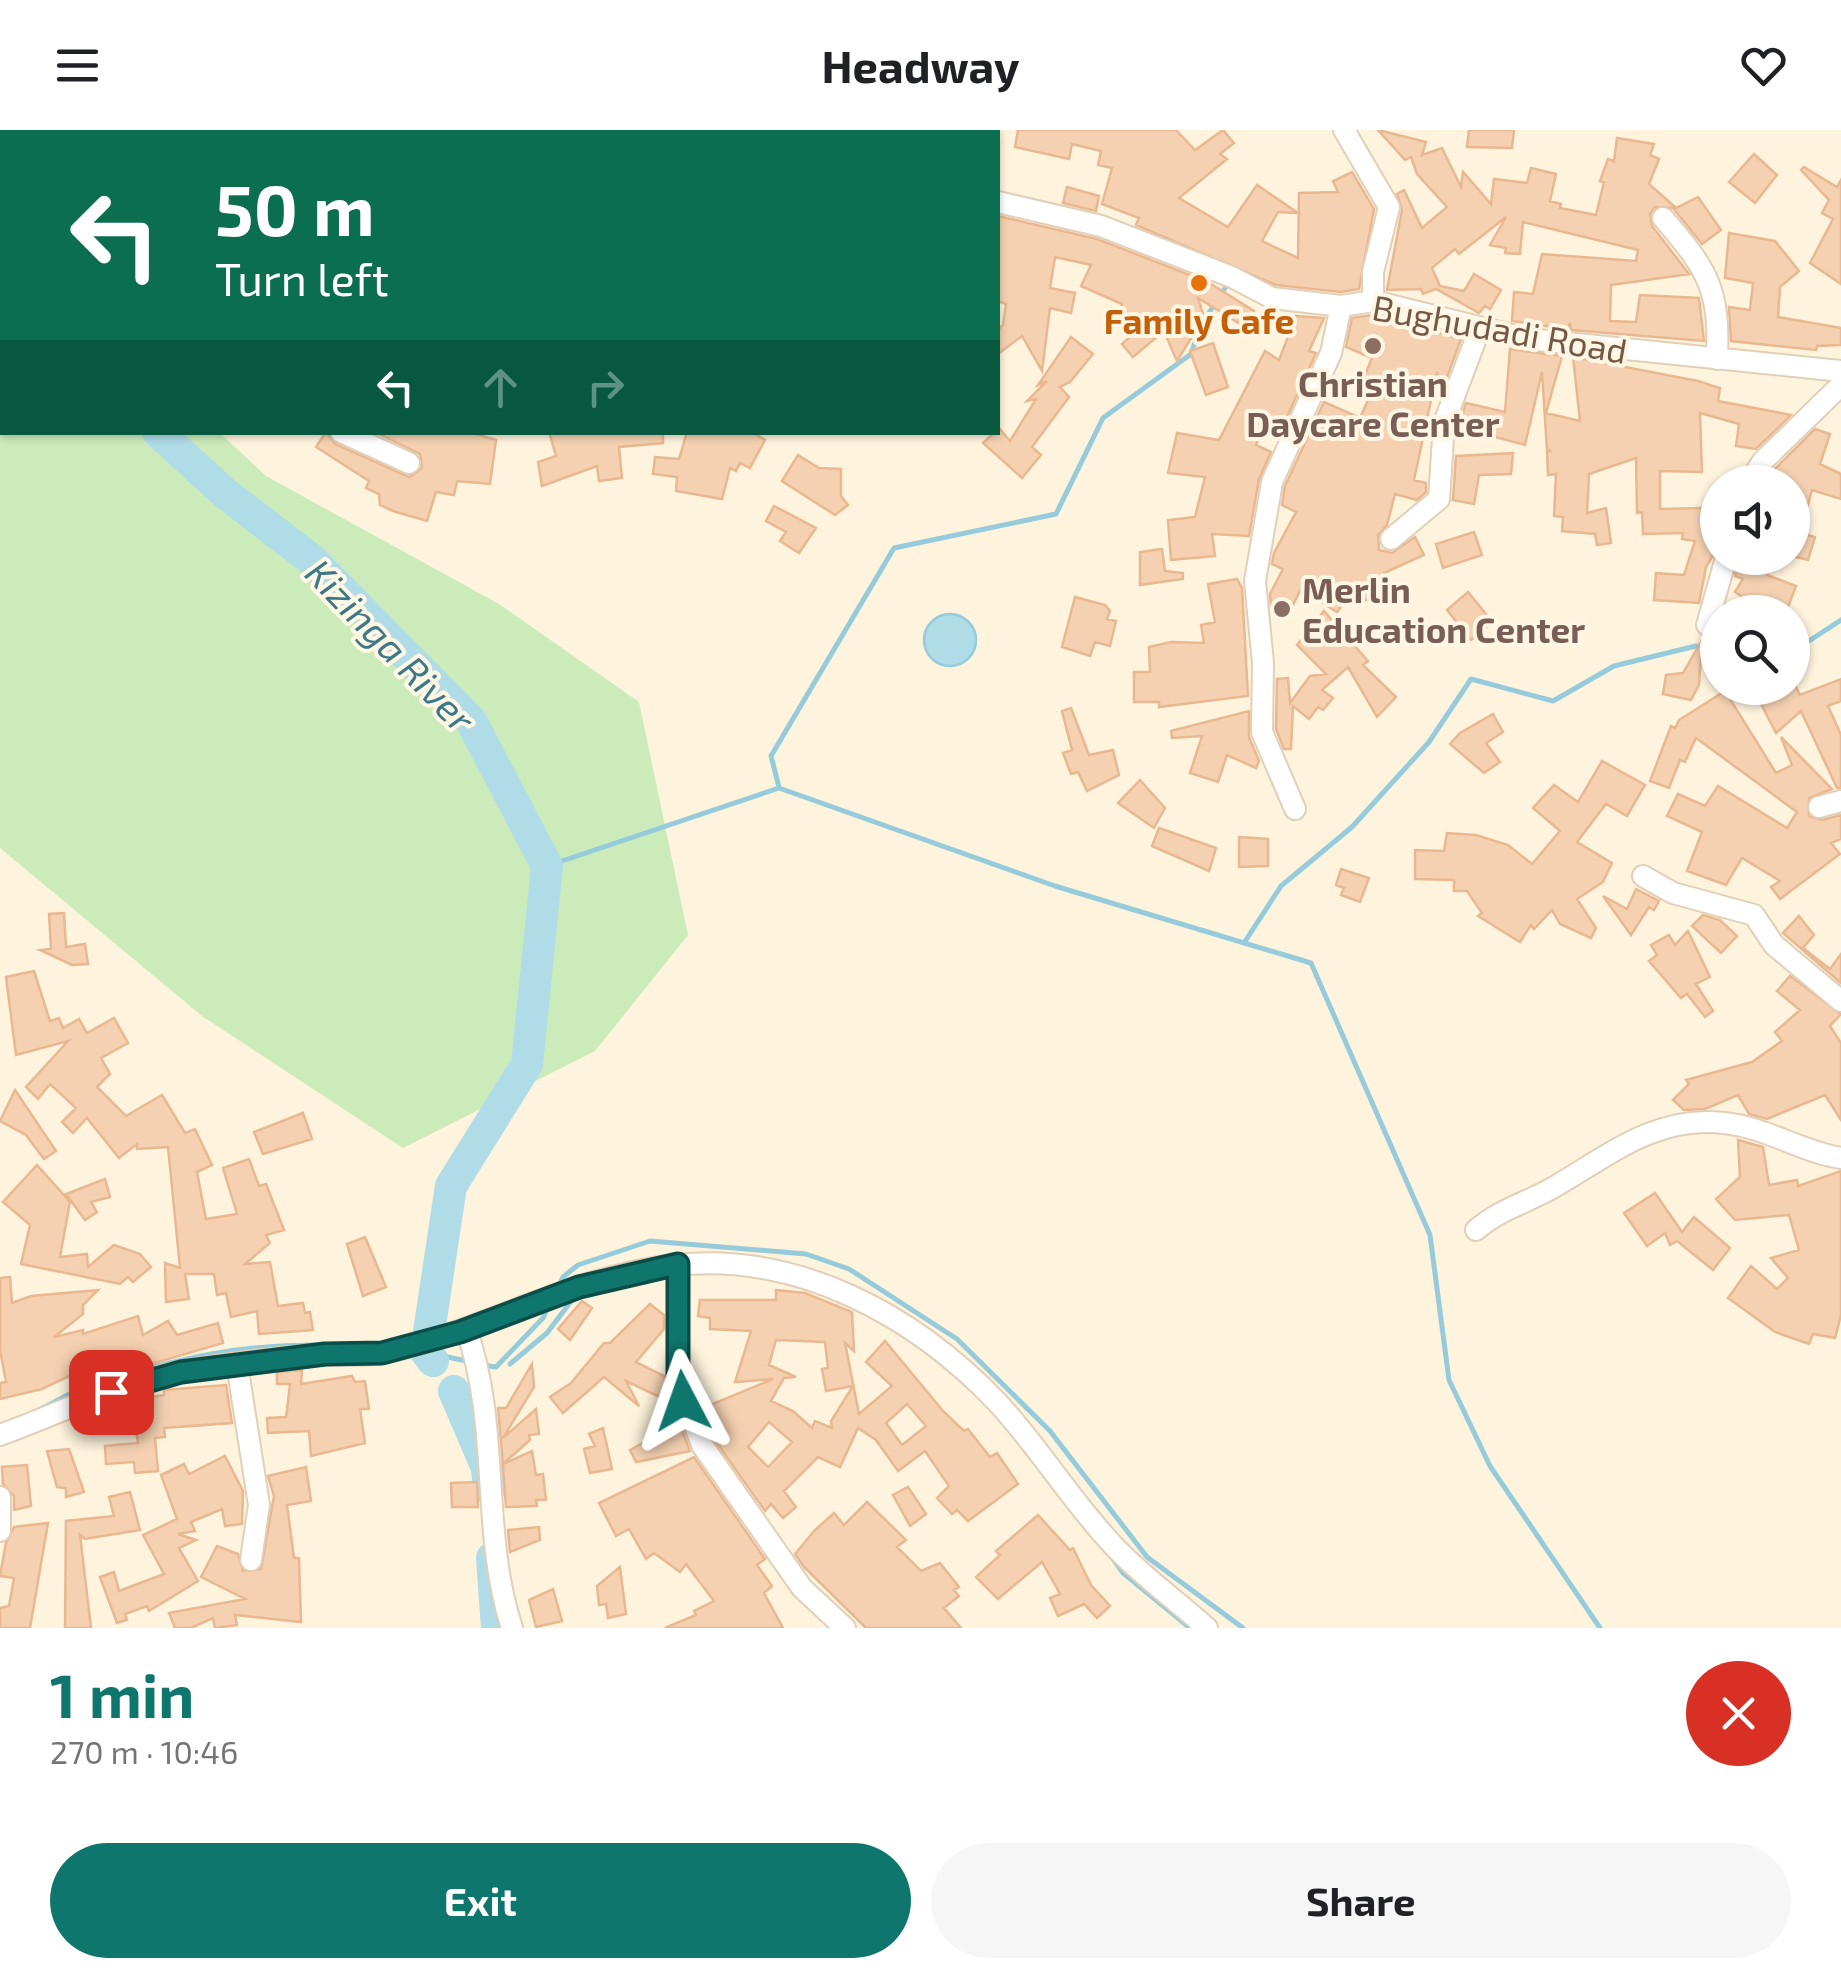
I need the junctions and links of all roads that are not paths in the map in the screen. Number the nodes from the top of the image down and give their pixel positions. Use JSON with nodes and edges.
{"nodes":[{"id":1,"x":1344,"y":130,"type":"edge"},
{"id":2,"x":1000,"y":202,"type":"edge"},
{"id":3,"x":1663,"y":218,"type":"dead end"},
{"id":4,"x":1374,"y":301,"type":"junction"},
{"id":5,"x":1341,"y":306,"type":"junction"},
{"id":6,"x":1480,"y":328,"type":"junction"},
{"id":7,"x":1717,"y":359,"type":"junction"},
{"id":8,"x":1841,"y":371,"type":"edge"},
{"id":9,"x":1841,"y":384,"type":"edge"},
{"id":10,"x":348,"y":435,"type":"edge"},
{"id":11,"x":409,"y":463,"type":"dead end"},
{"id":12,"x":1760,"y":465,"type":"edge"},
{"id":13,"x":1391,"y":539,"type":"dead end"},
{"id":14,"x":1841,"y":801,"type":"edge"},
{"id":15,"x":1818,"y":808,"type":"dead end"},
{"id":16,"x":1295,"y":809,"type":"dead end"},
{"id":17,"x":1643,"y":876,"type":"dead end"},
{"id":18,"x":1841,"y":1000,"type":"edge"},
{"id":19,"x":1841,"y":1158,"type":"edge"},
{"id":20,"x":1476,"y":1230,"type":"dead end"},
{"id":21,"x":678,"y":1264,"type":"junction"},
{"id":22,"x":463,"y":1330,"type":"junction"},
{"id":23,"x":238,"y":1364,"type":"junction"},
{"id":24,"x":0,"y":1435,"type":"edge"},
{"id":25,"x":0,"y":1497,"type":"edge"},
{"id":26,"x":0,"y":1531,"type":"edge"},
{"id":27,"x":251,"y":1560,"type":"dead end"},
{"id":28,"x":512,"y":1628,"type":"edge"},
{"id":29,"x":845,"y":1628,"type":"edge"},
{"id":30,"x":1206,"y":1628,"type":"edge"}],
"edges":[{"from":1,"to":4,"type":"street"},
{"from":2,"to":5,"type":"street","name":"Bughudadi Road"},
{"from":3,"to":7,"type":"street"},
{"from":4,"to":5,"type":"street","name":"Bughudadi Road"},
{"from":4,"to":6,"type":"street","name":"Bughudadi Road"},
{"from":5,"to":16,"type":"street"},
{"from":6,"to":7,"type":"street","name":"Bughudadi Road"},
{"from":6,"to":13,"type":"street"},
{"from":7,"to":8,"type":"street","name":"Bughudadi Road"},
{"from":9,"to":12,"type":"street"},
{"from":10,"to":11,"type":"street"},
{"from":14,"to":15,"type":"street"},
{"from":17,"to":18,"type":"street"},
{"from":19,"to":20,"type":"street"},
{"from":21,"to":22,"type":"street"},
{"from":21,"to":29,"type":"street"},
{"from":21,"to":30,"type":"street"},
{"from":22,"to":23,"type":"street"},
{"from":22,"to":28,"type":"street"},
{"from":23,"to":24,"type":"street"},
{"from":23,"to":27,"type":"street"},
{"from":25,"to":26,"type":"street"}]}
